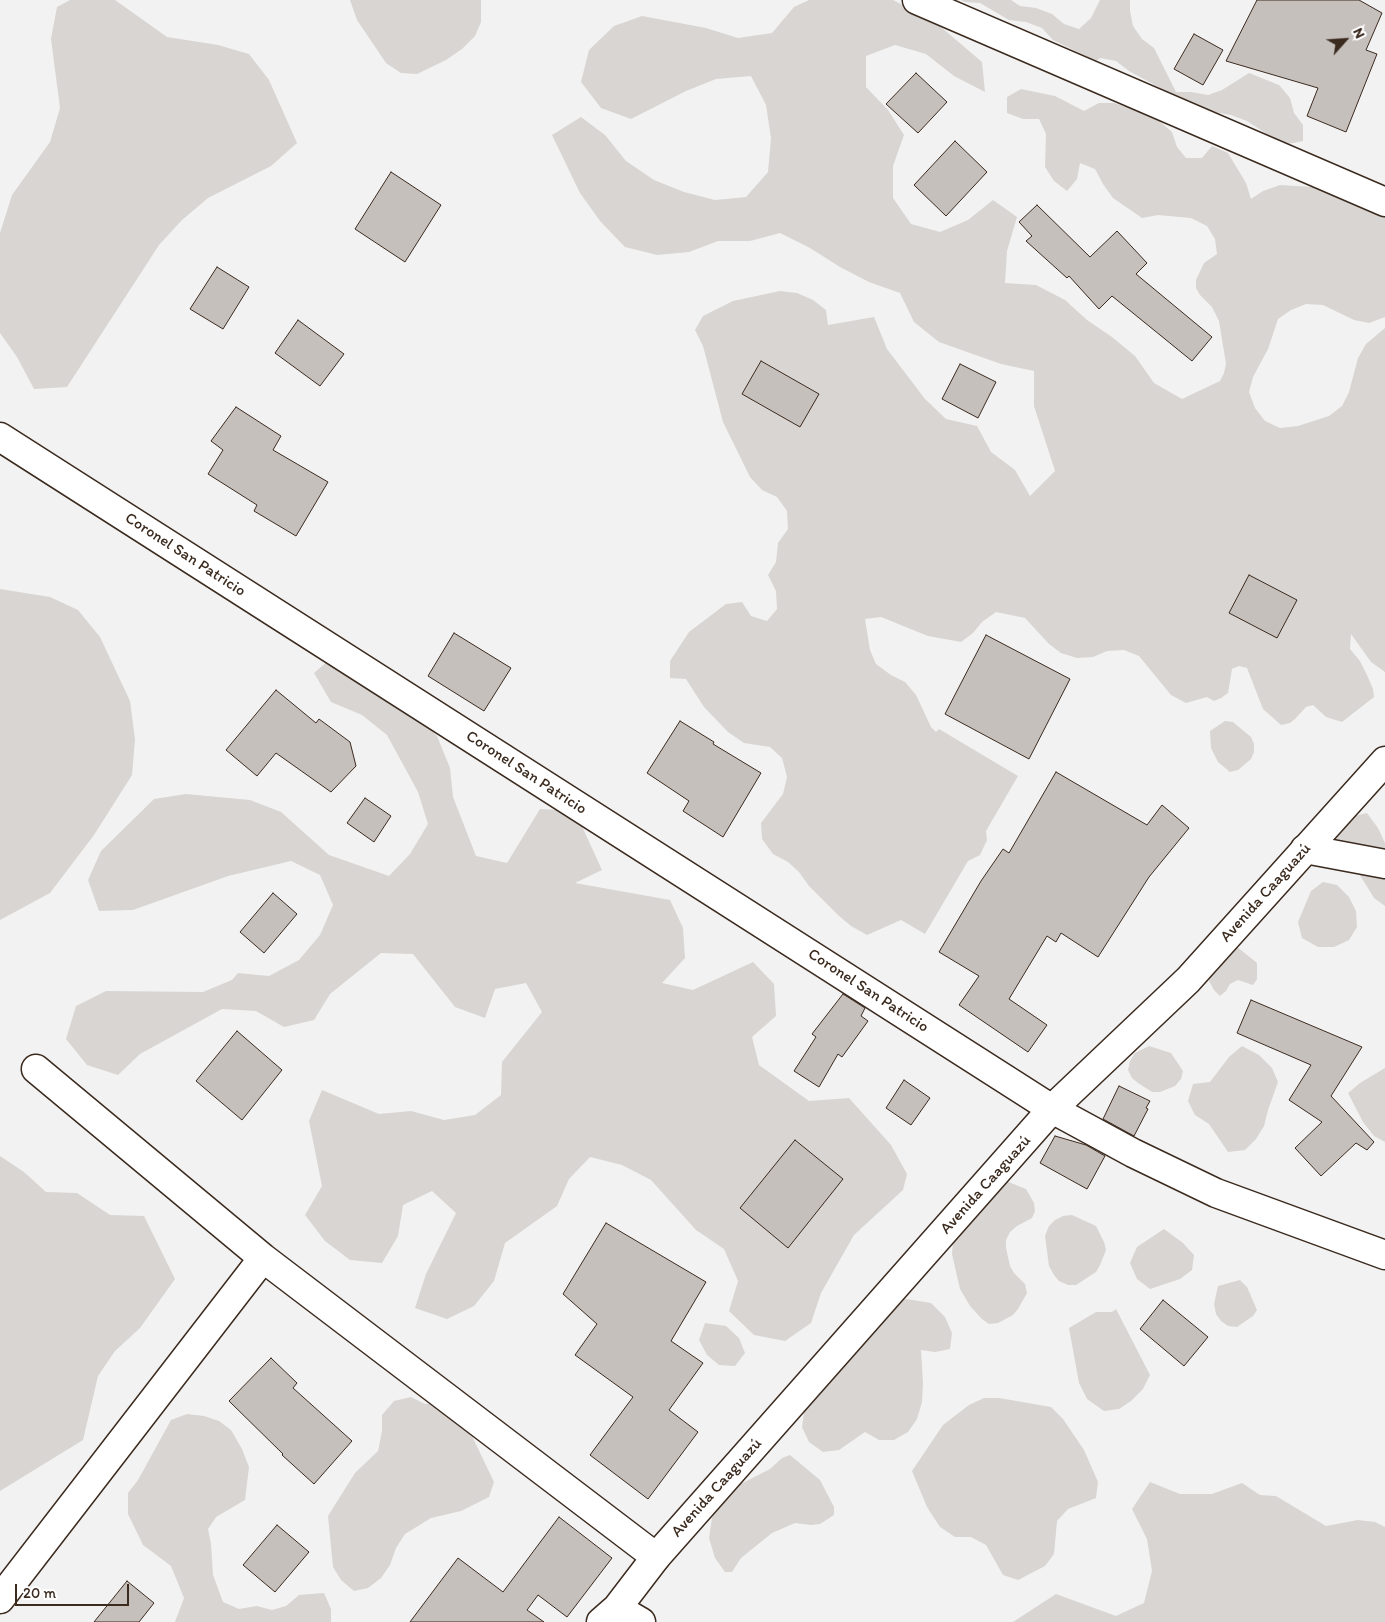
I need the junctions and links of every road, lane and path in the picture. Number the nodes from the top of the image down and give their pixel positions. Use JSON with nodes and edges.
{"nodes":[{"id":1,"x":917,"y":0,"type":"edge"},
{"id":2,"x":1385,"y":202,"type":"edge"},
{"id":3,"x":0,"y":437,"type":"edge"},
{"id":4,"x":1385,"y":761,"type":"edge"},
{"id":5,"x":1305,"y":849,"type":"junction"},
{"id":6,"x":1385,"y":864,"type":"edge"},
{"id":7,"x":36,"y":1069,"type":"dead end"},
{"id":8,"x":1052,"y":1109,"type":"junction"},
{"id":9,"x":1385,"y":1256,"type":"edge"},
{"id":10,"x":263,"y":1258,"type":"junction"},
{"id":11,"x":656,"y":1557,"type":"junction"},
{"id":12,"x":0,"y":1599,"type":"edge"},
{"id":13,"x":609,"y":1615,"type":"edge"},
{"id":14,"x":641,"y":1622,"type":"edge"}],
"edges":[{"from":1,"to":2,"type":"street"},
{"from":3,"to":8,"type":"street","name":"Coronel San Patricio"},
{"from":4,"to":5,"type":"street","name":"Avenida Caaguazú"},
{"from":5,"to":6,"type":"street"},
{"from":5,"to":8,"type":"street","name":"Avenida Caaguazú"},
{"from":7,"to":10,"type":"street"},
{"from":8,"to":9,"type":"street","name":"Coronel San Patricio"},
{"from":8,"to":11,"type":"street","name":"Avenida Caaguazú"},
{"from":10,"to":11,"type":"street"},
{"from":10,"to":12,"type":"street"},
{"from":11,"to":13,"type":"street","name":"Avenida Caaguazú"},
{"from":13,"to":14,"type":"street"}]}
